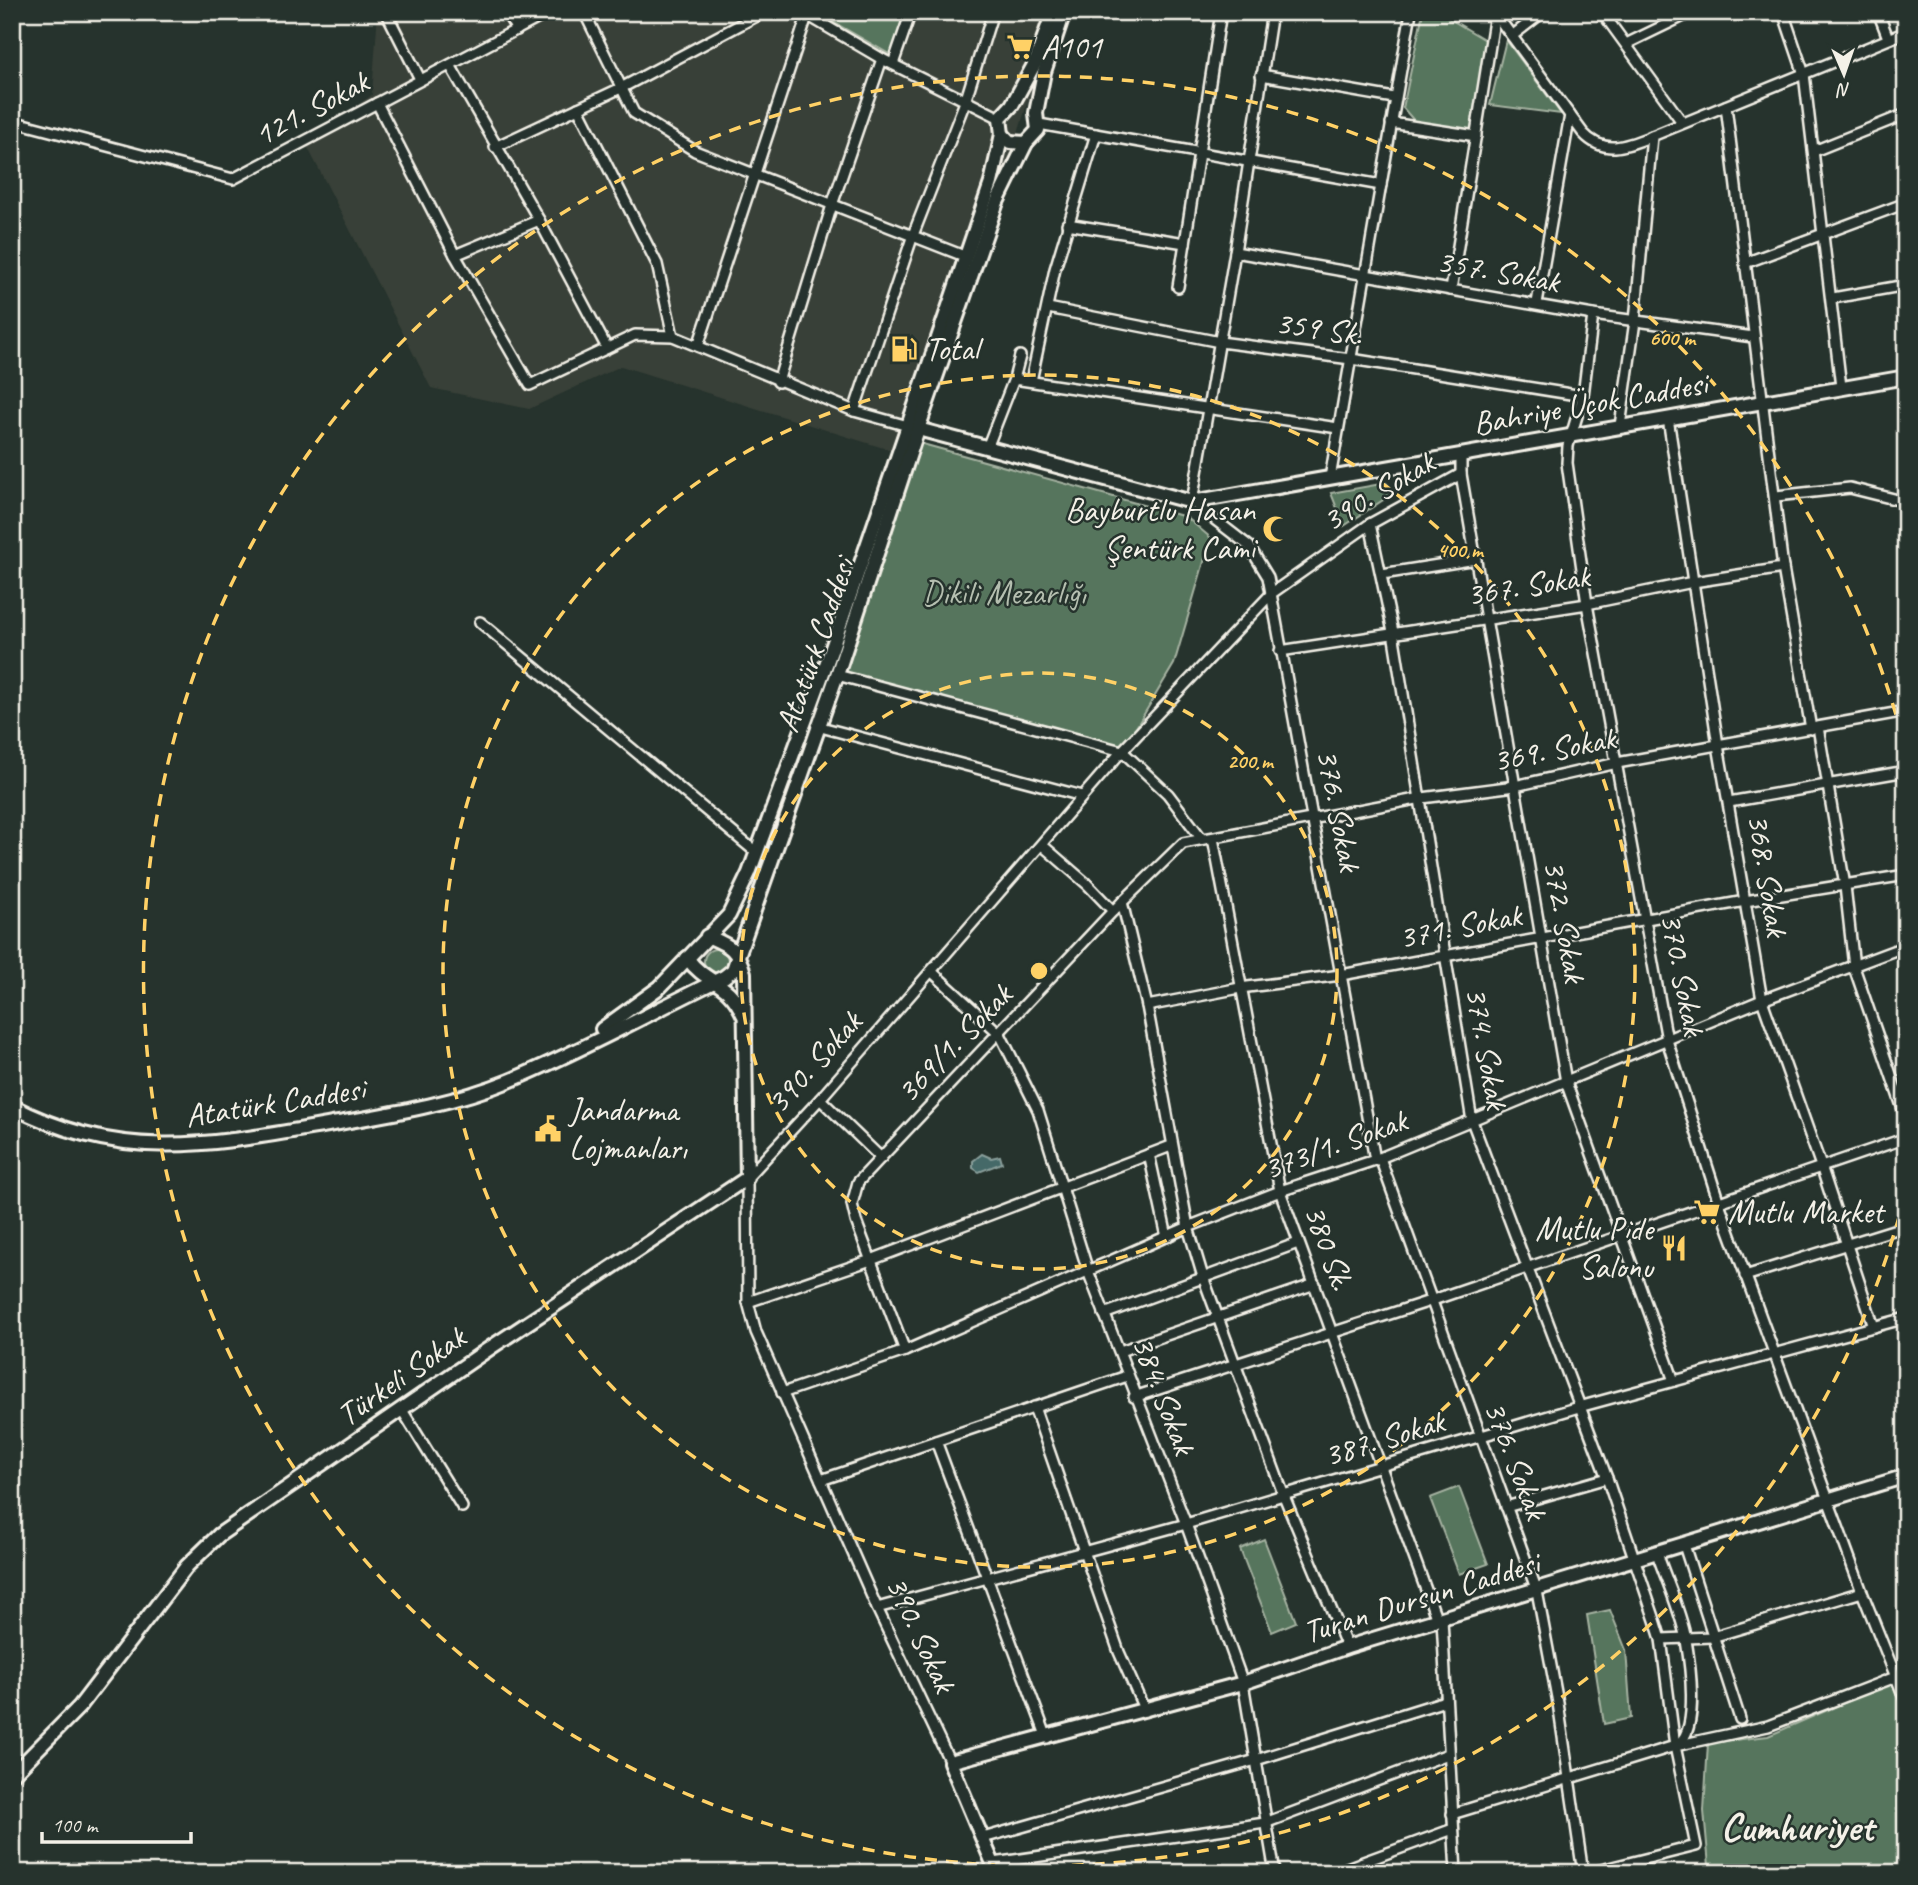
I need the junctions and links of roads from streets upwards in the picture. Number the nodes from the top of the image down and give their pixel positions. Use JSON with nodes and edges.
{"nodes":[{"id":1,"x":386,"y":12,"type":"edge"},
{"id":2,"x":506,"y":12,"type":"edge"},
{"id":3,"x":550,"y":12,"type":"edge"},
{"id":4,"x":584,"y":12,"type":"edge"},
{"id":5,"x":764,"y":12,"type":"edge"},
{"id":6,"x":911,"y":12,"type":"edge"},
{"id":7,"x":993,"y":12,"type":"edge"},
{"id":8,"x":1053,"y":12,"type":"edge"},
{"id":9,"x":1064,"y":12,"type":"edge"},
{"id":10,"x":1221,"y":12,"type":"edge"},
{"id":11,"x":1272,"y":12,"type":"edge"},
{"id":12,"x":1410,"y":12,"type":"edge"},
{"id":13,"x":1544,"y":12,"type":"edge"},
{"id":14,"x":1602,"y":12,"type":"edge"},
{"id":15,"x":1692,"y":12,"type":"edge"},
{"id":16,"x":1783,"y":12,"type":"edge"},
{"id":17,"x":1878,"y":12,"type":"edge"},
{"id":18,"x":1494,"y":13,"type":"edge"},
{"id":19,"x":804,"y":14,"type":"edge"},
{"id":20,"x":517,"y":30,"type":"junction"},
{"id":21,"x":1906,"y":32,"type":"edge"},
{"id":22,"x":1512,"y":36,"type":"junction"},
{"id":23,"x":1888,"y":38,"type":"junction"},
{"id":24,"x":1626,"y":44,"type":"junction"},
{"id":25,"x":882,"y":59,"type":"junction"},
{"id":26,"x":893,"y":64,"type":"junction"},
{"id":27,"x":450,"y":65,"type":"junction"},
{"id":28,"x":1804,"y":74,"type":"junction"},
{"id":29,"x":1261,"y":75,"type":"junction"},
{"id":30,"x":420,"y":79,"type":"junction"},
{"id":31,"x":623,"y":87,"type":"junction"},
{"id":32,"x":1394,"y":98,"type":"junction"},
{"id":33,"x":965,"y":102,"type":"junction"},
{"id":34,"x":377,"y":103,"type":"junction"},
{"id":35,"x":1012,"y":105,"type":"junction"},
{"id":36,"x":1726,"y":106,"type":"junction"},
{"id":37,"x":578,"y":108,"type":"junction"},
{"id":38,"x":1906,"y":114,"type":"edge"},
{"id":39,"x":1570,"y":115,"type":"junction"},
{"id":40,"x":1000,"y":118,"type":"junction"},
{"id":41,"x":1037,"y":119,"type":"junction"},
{"id":42,"x":12,"y":121,"type":"edge"},
{"id":43,"x":1682,"y":122,"type":"junction"},
{"id":44,"x":1391,"y":123,"type":"junction"},
{"id":45,"x":1002,"y":134,"type":"junction"},
{"id":46,"x":1096,"y":134,"type":"junction"},
{"id":47,"x":1476,"y":136,"type":"junction"},
{"id":48,"x":1652,"y":136,"type":"junction"},
{"id":49,"x":1026,"y":143,"type":"junction"},
{"id":50,"x":495,"y":147,"type":"junction"},
{"id":51,"x":1814,"y":151,"type":"junction"},
{"id":52,"x":1200,"y":152,"type":"junction"},
{"id":53,"x":1249,"y":161,"type":"junction"},
{"id":54,"x":755,"y":174,"type":"junction"},
{"id":55,"x":1381,"y":185,"type":"junction"},
{"id":56,"x":1906,"y":203,"type":"edge"},
{"id":57,"x":832,"y":205,"type":"junction"},
{"id":58,"x":539,"y":220,"type":"junction"},
{"id":59,"x":1067,"y":224,"type":"junction"},
{"id":60,"x":1825,"y":234,"type":"junction"},
{"id":61,"x":913,"y":235,"type":"junction"},
{"id":62,"x":1185,"y":243,"type":"junction"},
{"id":63,"x":1235,"y":252,"type":"junction"},
{"id":64,"x":455,"y":255,"type":"junction"},
{"id":65,"x":964,"y":256,"type":"junction"},
{"id":66,"x":1745,"y":263,"type":"junction"},
{"id":67,"x":1364,"y":275,"type":"junction"},
{"id":68,"x":1906,"y":285,"type":"edge"},
{"id":69,"x":1178,"y":287,"type":"dead end"},
{"id":70,"x":1451,"y":290,"type":"junction"},
{"id":71,"x":1833,"y":298,"type":"junction"},
{"id":72,"x":1537,"y":303,"type":"junction"},
{"id":73,"x":1048,"y":308,"type":"junction"},
{"id":74,"x":1593,"y":315,"type":"junction"},
{"id":75,"x":1635,"y":321,"type":"junction"},
{"id":76,"x":673,"y":336,"type":"junction"},
{"id":77,"x":1753,"y":337,"type":"junction"},
{"id":78,"x":1220,"y":342,"type":"junction"},
{"id":79,"x":698,"y":346,"type":"junction"},
{"id":80,"x":607,"y":348,"type":"junction"},
{"id":81,"x":1020,"y":356,"type":"dead end"},
{"id":82,"x":1351,"y":359,"type":"junction"},
{"id":83,"x":1906,"y":377,"type":"edge"},
{"id":84,"x":1014,"y":379,"type":"junction"},
{"id":85,"x":1031,"y":381,"type":"junction"},
{"id":86,"x":778,"y":382,"type":"junction"},
{"id":87,"x":1841,"y":387,"type":"junction"},
{"id":88,"x":1584,"y":396,"type":"junction"},
{"id":89,"x":1763,"y":401,"type":"junction"},
{"id":90,"x":1208,"y":409,"type":"junction"},
{"id":91,"x":854,"y":411,"type":"junction"},
{"id":92,"x":1668,"y":418,"type":"junction"},
{"id":93,"x":1620,"y":426,"type":"junction"},
{"id":94,"x":913,"y":428,"type":"junction"},
{"id":95,"x":1338,"y":428,"type":"junction"},
{"id":96,"x":1570,"y":437,"type":"junction"},
{"id":97,"x":987,"y":448,"type":"junction"},
{"id":98,"x":1461,"y":455,"type":"junction"},
{"id":99,"x":1461,"y":474,"type":"junction"},
{"id":100,"x":1330,"y":478,"type":"junction"},
{"id":101,"x":1776,"y":496,"type":"junction"},
{"id":102,"x":1192,"y":502,"type":"junction"},
{"id":103,"x":1906,"y":502,"type":"edge"},
{"id":104,"x":1370,"y":524,"type":"junction"},
{"id":105,"x":1476,"y":559,"type":"junction"},
{"id":106,"x":1783,"y":568,"type":"junction"},
{"id":107,"x":1382,"y":574,"type":"junction"},
{"id":108,"x":1693,"y":582,"type":"junction"},
{"id":109,"x":1272,"y":593,"type":"junction"},
{"id":110,"x":1587,"y":604,"type":"junction"},
{"id":111,"x":1486,"y":619,"type":"junction"},
{"id":112,"x":480,"y":622,"type":"dead end"},
{"id":113,"x":1393,"y":632,"type":"junction"},
{"id":114,"x":1280,"y":651,"type":"junction"},
{"id":115,"x":837,"y":675,"type":"junction"},
{"id":116,"x":1906,"y":711,"type":"edge"},
{"id":117,"x":817,"y":726,"type":"junction"},
{"id":118,"x":1815,"y":728,"type":"junction"},
{"id":119,"x":1718,"y":745,"type":"junction"},
{"id":120,"x":1122,"y":751,"type":"junction"},
{"id":121,"x":1617,"y":763,"type":"junction"},
{"id":122,"x":1906,"y":771,"type":"edge"},
{"id":123,"x":1828,"y":785,"type":"junction"},
{"id":124,"x":1515,"y":786,"type":"junction"},
{"id":125,"x":1082,"y":796,"type":"junction"},
{"id":126,"x":1422,"y":798,"type":"junction"},
{"id":127,"x":1729,"y":802,"type":"junction"},
{"id":128,"x":1314,"y":817,"type":"junction"},
{"id":129,"x":1213,"y":838,"type":"junction"},
{"id":130,"x":1202,"y":839,"type":"junction"},
{"id":131,"x":1042,"y":845,"type":"junction"},
{"id":132,"x":757,"y":853,"type":"junction"},
{"id":133,"x":1906,"y":875,"type":"edge"},
{"id":134,"x":1845,"y":886,"type":"junction"},
{"id":135,"x":1745,"y":901,"type":"junction"},
{"id":136,"x":1122,"y":902,"type":"junction"},
{"id":137,"x":1113,"y":911,"type":"junction"},
{"id":138,"x":1645,"y":919,"type":"junction"},
{"id":139,"x":707,"y":936,"type":"junction"},
{"id":140,"x":1541,"y":938,"type":"junction"},
{"id":141,"x":1906,"y":946,"type":"edge"},
{"id":142,"x":738,"y":954,"type":"junction"},
{"id":143,"x":1444,"y":957,"type":"junction"},
{"id":144,"x":687,"y":958,"type":"junction"},
{"id":145,"x":1854,"y":967,"type":"junction"},
{"id":146,"x":931,"y":971,"type":"junction"},
{"id":147,"x":1341,"y":975,"type":"junction"},
{"id":148,"x":714,"y":982,"type":"junction"},
{"id":149,"x":1240,"y":988,"type":"junction"},
{"id":150,"x":1762,"y":1000,"type":"junction"},
{"id":151,"x":1147,"y":1006,"type":"junction"},
{"id":152,"x":745,"y":1018,"type":"junction"},
{"id":153,"x":1000,"y":1034,"type":"junction"},
{"id":154,"x":1667,"y":1040,"type":"junction"},
{"id":155,"x":545,"y":1063,"type":"junction"},
{"id":156,"x":1566,"y":1082,"type":"junction"},
{"id":157,"x":820,"y":1098,"type":"junction"},
{"id":158,"x":12,"y":1106,"type":"edge"},
{"id":159,"x":1906,"y":1118,"type":"edge"},
{"id":160,"x":1472,"y":1121,"type":"junction"},
{"id":161,"x":1906,"y":1138,"type":"edge"},
{"id":162,"x":1171,"y":1146,"type":"junction"},
{"id":163,"x":1149,"y":1154,"type":"junction"},
{"id":164,"x":881,"y":1158,"type":"junction"},
{"id":165,"x":1378,"y":1159,"type":"junction"},
{"id":166,"x":1821,"y":1166,"type":"junction"},
{"id":167,"x":747,"y":1178,"type":"junction"},
{"id":168,"x":1061,"y":1187,"type":"junction"},
{"id":169,"x":1280,"y":1191,"type":"junction"},
{"id":170,"x":1718,"y":1203,"type":"junction"},
{"id":171,"x":1906,"y":1226,"type":"edge"},
{"id":172,"x":1188,"y":1227,"type":"junction"},
{"id":173,"x":1622,"y":1235,"type":"junction"},
{"id":174,"x":1167,"y":1237,"type":"junction"},
{"id":175,"x":1298,"y":1243,"type":"junction"},
{"id":176,"x":1845,"y":1244,"type":"junction"},
{"id":177,"x":871,"y":1260,"type":"junction"},
{"id":178,"x":1526,"y":1266,"type":"junction"},
{"id":179,"x":1088,"y":1271,"type":"junction"},
{"id":180,"x":1745,"y":1276,"type":"junction"},
{"id":181,"x":1203,"y":1277,"type":"junction"},
{"id":182,"x":1315,"y":1284,"type":"junction"},
{"id":183,"x":1430,"y":1301,"type":"junction"},
{"id":184,"x":748,"y":1302,"type":"junction"},
{"id":185,"x":1104,"y":1314,"type":"junction"},
{"id":186,"x":1219,"y":1315,"type":"junction"},
{"id":187,"x":1906,"y":1318,"type":"edge"},
{"id":188,"x":1874,"y":1327,"type":"junction"},
{"id":189,"x":1333,"y":1332,"type":"junction"},
{"id":190,"x":905,"y":1351,"type":"junction"},
{"id":191,"x":1120,"y":1351,"type":"junction"},
{"id":192,"x":1775,"y":1354,"type":"junction"},
{"id":193,"x":1236,"y":1364,"type":"junction"},
{"id":194,"x":1127,"y":1376,"type":"junction"},
{"id":195,"x":1674,"y":1381,"type":"junction"},
{"id":196,"x":782,"y":1393,"type":"junction"},
{"id":197,"x":1134,"y":1397,"type":"junction"},
{"id":198,"x":1034,"y":1407,"type":"junction"},
{"id":199,"x":1579,"y":1408,"type":"junction"},
{"id":200,"x":402,"y":1410,"type":"junction"},
{"id":201,"x":1479,"y":1437,"type":"junction"},
{"id":202,"x":936,"y":1441,"type":"junction"},
{"id":203,"x":1380,"y":1468,"type":"junction"},
{"id":204,"x":1906,"y":1476,"type":"edge"},
{"id":205,"x":1607,"y":1478,"type":"junction"},
{"id":206,"x":821,"y":1480,"type":"junction"},
{"id":207,"x":1284,"y":1496,"type":"junction"},
{"id":208,"x":1829,"y":1500,"type":"junction"},
{"id":209,"x":462,"y":1507,"type":"dead end"},
{"id":210,"x":1506,"y":1507,"type":"junction"},
{"id":211,"x":1186,"y":1524,"type":"junction"},
{"id":212,"x":1684,"y":1545,"type":"junction"},
{"id":213,"x":1084,"y":1552,"type":"junction"},
{"id":214,"x":1657,"y":1553,"type":"junction"},
{"id":215,"x":1635,"y":1559,"type":"junction"},
{"id":216,"x":988,"y":1579,"type":"junction"},
{"id":217,"x":1537,"y":1591,"type":"junction"},
{"id":218,"x":1862,"y":1592,"type":"junction"},
{"id":219,"x":877,"y":1608,"type":"junction"},
{"id":220,"x":1440,"y":1620,"type":"junction"},
{"id":221,"x":1712,"y":1637,"type":"junction"},
{"id":222,"x":1686,"y":1638,"type":"junction"},
{"id":223,"x":1661,"y":1639,"type":"junction"},
{"id":224,"x":1347,"y":1647,"type":"junction"},
{"id":225,"x":1906,"y":1673,"type":"edge"},
{"id":226,"x":1895,"y":1676,"type":"junction"},
{"id":227,"x":1242,"y":1683,"type":"junction"},
{"id":228,"x":1445,"y":1701,"type":"junction"},
{"id":229,"x":1906,"y":1702,"type":"edge"},
{"id":230,"x":1145,"y":1711,"type":"junction"},
{"id":231,"x":1740,"y":1719,"type":"dead end"},
{"id":232,"x":1047,"y":1738,"type":"junction"},
{"id":233,"x":1675,"y":1746,"type":"junction"},
{"id":234,"x":1448,"y":1754,"type":"junction"},
{"id":235,"x":1256,"y":1760,"type":"junction"},
{"id":236,"x":950,"y":1762,"type":"junction"},
{"id":237,"x":12,"y":1775,"type":"edge"},
{"id":238,"x":1567,"y":1780,"type":"junction"},
{"id":239,"x":1452,"y":1814,"type":"junction"},
{"id":240,"x":1265,"y":1823,"type":"junction"},
{"id":241,"x":1452,"y":1829,"type":"junction"},
{"id":242,"x":983,"y":1838,"type":"junction"},
{"id":243,"x":996,"y":1868,"type":"edge"},
{"id":244,"x":1275,"y":1873,"type":"edge"},
{"id":245,"x":1333,"y":1873,"type":"edge"},
{"id":246,"x":1456,"y":1873,"type":"edge"},
{"id":247,"x":1583,"y":1873,"type":"edge"},
{"id":248,"x":1589,"y":1873,"type":"edge"}],
"edges":[{"from":1,"to":30,"type":"street"},
{"from":2,"to":20,"type":"street"},
{"from":3,"to":20,"type":"street","name":"121. Sokak"},
{"from":4,"to":31,"type":"street"},
{"from":5,"to":31,"type":"street"},
{"from":6,"to":26,"type":"street"},
{"from":7,"to":33,"type":"street"},
{"from":8,"to":35,"type":"street"},
{"from":9,"to":41,"type":"street","name":"Atatürk Caddesi"},
{"from":10,"to":52,"type":"street"},
{"from":11,"to":29,"type":"street"},
{"from":12,"to":32,"type":"street"},
{"from":13,"to":22,"type":"street"},
{"from":14,"to":24,"type":"street"},
{"from":15,"to":24,"type":"street"},
{"from":16,"to":28,"type":"street"},
{"from":17,"to":23,"type":"street"},
{"from":18,"to":22,"type":"street"},
{"from":18,"to":47,"type":"street"},
{"from":19,"to":25,"type":"street"},
{"from":19,"to":54,"type":"street"},
{"from":20,"to":27,"type":"street","name":"121. Sokak"},
{"from":21,"to":23,"type":"street"},
{"from":22,"to":39,"type":"street"},
{"from":23,"to":28,"type":"street"},
{"from":24,"to":43,"type":"street"},
{"from":25,"to":26,"type":"street"},
{"from":25,"to":57,"type":"street"},
{"from":26,"to":33,"type":"street"},
{"from":27,"to":30,"type":"street","name":"121. Sokak"},
{"from":27,"to":50,"type":"street"},
{"from":28,"to":36,"type":"street"},
{"from":28,"to":51,"type":"street"},
{"from":29,"to":32,"type":"street"},
{"from":29,"to":53,"type":"street"},
{"from":30,"to":34,"type":"street","name":"121. Sokak"},
{"from":31,"to":37,"type":"street"},
{"from":31,"to":54,"type":"street"},
{"from":32,"to":44,"type":"street"},
{"from":33,"to":40,"type":"street"},
{"from":33,"to":61,"type":"street"},
{"from":34,"to":42,"type":"street","name":"121. Sokak"},
{"from":34,"to":64,"type":"street"},
{"from":35,"to":40,"type":"street"},
{"from":35,"to":41,"type":"street"},
{"from":36,"to":43,"type":"street"},
{"from":36,"to":66,"type":"street"},
{"from":37,"to":50,"type":"street"},
{"from":37,"to":76,"type":"street"},
{"from":38,"to":51,"type":"street"},
{"from":39,"to":48,"type":"street"},
{"from":39,"to":72,"type":"street"},
{"from":40,"to":45,"type":"street","name":"Atatürk Caddesi"},
{"from":41,"to":46,"type":"street"},
{"from":41,"to":49,"type":"street","name":"Atatürk Caddesi"},
{"from":43,"to":48,"type":"street"},
{"from":44,"to":47,"type":"street"},
{"from":44,"to":55,"type":"street"},
{"from":45,"to":49,"type":"street"},
{"from":45,"to":65,"type":"street","name":"Atatürk Caddesi"},
{"from":46,"to":52,"type":"street"},
{"from":46,"to":59,"type":"street"},
{"from":47,"to":70,"type":"street"},
{"from":48,"to":75,"type":"street"},
{"from":49,"to":94,"type":"street","name":"Atatürk Caddesi"},
{"from":50,"to":58,"type":"street"},
{"from":51,"to":60,"type":"street"},
{"from":52,"to":53,"type":"street"},
{"from":52,"to":62,"type":"street"},
{"from":53,"to":55,"type":"street"},
{"from":53,"to":63,"type":"street"},
{"from":54,"to":57,"type":"street"},
{"from":54,"to":79,"type":"street"},
{"from":55,"to":67,"type":"street"},
{"from":56,"to":60,"type":"street"},
{"from":57,"to":61,"type":"street"},
{"from":57,"to":86,"type":"street"},
{"from":58,"to":64,"type":"street"},
{"from":58,"to":80,"type":"street"},
{"from":59,"to":62,"type":"street"},
{"from":59,"to":73,"type":"street"},
{"from":60,"to":66,"type":"street"},
{"from":60,"to":71,"type":"street"},
{"from":61,"to":65,"type":"street"},
{"from":61,"to":91,"type":"street"},
{"from":62,"to":69,"type":"street"},
{"from":63,"to":67,"type":"street","name":"357. Sokak"},
{"from":63,"to":78,"type":"street"},
{"from":64,"to":80,"type":"street"},
{"from":65,"to":94,"type":"street","name":"Atatürk Caddesi"},
{"from":66,"to":77,"type":"street"},
{"from":67,"to":70,"type":"street","name":"357. Sokak"},
{"from":67,"to":82,"type":"street"},
{"from":68,"to":71,"type":"street"},
{"from":70,"to":72,"type":"street","name":"357. Sokak"},
{"from":71,"to":87,"type":"street"},
{"from":72,"to":74,"type":"street","name":"357. Sokak"},
{"from":73,"to":78,"type":"street","name":"359 Sk."},
{"from":73,"to":85,"type":"street"},
{"from":74,"to":75,"type":"street","name":"357. Sokak"},
{"from":74,"to":88,"type":"street","name":"370. Sokak"},
{"from":75,"to":77,"type":"street","name":"357. Sokak"},
{"from":75,"to":93,"type":"street"},
{"from":76,"to":79,"type":"street"},
{"from":76,"to":80,"type":"street"},
{"from":77,"to":89,"type":"street"},
{"from":78,"to":82,"type":"street","name":"359 Sk."},
{"from":78,"to":90,"type":"street"},
{"from":79,"to":86,"type":"street"},
{"from":81,"to":84,"type":"street"},
{"from":82,"to":88,"type":"street","name":"359 Sk."},
{"from":82,"to":95,"type":"street"},
{"from":83,"to":87,"type":"street","name":"Bahriye Üçok Caddesi"},
{"from":84,"to":85,"type":"street"},
{"from":84,"to":97,"type":"street"},
{"from":85,"to":90,"type":"street"},
{"from":86,"to":91,"type":"street"},
{"from":87,"to":89,"type":"street","name":"Bahriye Üçok Caddesi"},
{"from":88,"to":96,"type":"street","name":"370. Sokak"},
{"from":89,"to":92,"type":"street","name":"Bahriye Üçok Caddesi"},
{"from":89,"to":101,"type":"street"},
{"from":90,"to":95,"type":"street"},
{"from":90,"to":102,"type":"street"},
{"from":91,"to":94,"type":"street"},
{"from":92,"to":93,"type":"street","name":"Bahriye Üçok Caddesi"},
{"from":92,"to":108,"type":"street","name":"368. Sokak"},
{"from":93,"to":96,"type":"street","name":"Bahriye Üçok Caddesi"},
{"from":94,"to":97,"type":"street","name":"Bahriye Üçok Caddesi"},
{"from":94,"to":115,"type":"street","name":"Atatürk Caddesi"},
{"from":94,"to":132,"type":"street","name":"Atatürk Caddesi"},
{"from":95,"to":100,"type":"street"},
{"from":96,"to":98,"type":"street","name":"Bahriye Üçok Caddesi"},
{"from":96,"to":110,"type":"street","name":"370. Sokak"},
{"from":97,"to":102,"type":"street","name":"Bahriye Üçok Caddesi"},
{"from":98,"to":99,"type":"street","name":"372. Sokak"},
{"from":98,"to":100,"type":"street","name":"Bahriye Üçok Caddesi"},
{"from":99,"to":104,"type":"street","name":"390. Sokak"},
{"from":99,"to":105,"type":"street","name":"372. Sokak"},
{"from":100,"to":102,"type":"street","name":"Bahriye Üçok Caddesi"},
{"from":101,"to":103,"type":"street"},
{"from":101,"to":106,"type":"street"},
{"from":102,"to":109,"type":"street","name":"376. Sokak"},
{"from":104,"to":107,"type":"street","name":"374. Sokak"},
{"from":104,"to":109,"type":"street","name":"390. Sokak"},
{"from":105,"to":107,"type":"street"},
{"from":105,"to":111,"type":"street","name":"372. Sokak"},
{"from":106,"to":108,"type":"street","name":"367. Sokak"},
{"from":106,"to":118,"type":"street"},
{"from":107,"to":113,"type":"street","name":"374. Sokak"},
{"from":108,"to":110,"type":"street","name":"367. Sokak"},
{"from":108,"to":119,"type":"street","name":"368. Sokak"},
{"from":109,"to":114,"type":"street","name":"376. Sokak"},
{"from":109,"to":120,"type":"street","name":"390. Sokak"},
{"from":110,"to":111,"type":"street","name":"367. Sokak"},
{"from":110,"to":121,"type":"street","name":"370. Sokak"},
{"from":111,"to":113,"type":"street","name":"367. Sokak"},
{"from":111,"to":124,"type":"street","name":"372. Sokak"},
{"from":112,"to":132,"type":"street"},
{"from":113,"to":114,"type":"street","name":"367. Sokak"},
{"from":113,"to":126,"type":"street","name":"374. Sokak"},
{"from":114,"to":128,"type":"street","name":"376. Sokak"},
{"from":115,"to":117,"type":"street","name":"Atatürk Caddesi"},
{"from":115,"to":120,"type":"street"},
{"from":116,"to":118,"type":"street","name":"369. Sokak"},
{"from":117,"to":125,"type":"street"},
{"from":117,"to":142,"type":"street","name":"Atatürk Caddesi"},
{"from":118,"to":119,"type":"street","name":"369. Sokak"},
{"from":118,"to":123,"type":"street"},
{"from":119,"to":121,"type":"street","name":"369. Sokak"},
{"from":119,"to":127,"type":"street","name":"368. Sokak"},
{"from":120,"to":125,"type":"street","name":"390. Sokak"},
{"from":120,"to":130,"type":"street"},
{"from":121,"to":124,"type":"street","name":"369. Sokak"},
{"from":121,"to":138,"type":"street","name":"370. Sokak"},
{"from":122,"to":123,"type":"street"},
{"from":123,"to":127,"type":"street"},
{"from":123,"to":134,"type":"street"},
{"from":124,"to":126,"type":"street","name":"369. Sokak"},
{"from":124,"to":140,"type":"street","name":"372. Sokak"},
{"from":125,"to":131,"type":"street","name":"390. Sokak"},
{"from":126,"to":128,"type":"street","name":"369. Sokak"},
{"from":126,"to":143,"type":"street","name":"374. Sokak"},
{"from":127,"to":135,"type":"street","name":"368. Sokak"},
{"from":128,"to":129,"type":"street","name":"369. Sokak"},
{"from":128,"to":147,"type":"street","name":"376. Sokak"},
{"from":129,"to":130,"type":"street","name":"369/1. Sokak"},
{"from":129,"to":149,"type":"street","name":"380 Sk."},
{"from":130,"to":136,"type":"street","name":"369/1. Sokak"},
{"from":131,"to":137,"type":"street"},
{"from":131,"to":146,"type":"street","name":"390. Sokak"},
{"from":132,"to":139,"type":"street","name":"Atatürk Caddesi"},
{"from":133,"to":134,"type":"street","name":"371. Sokak"},
{"from":134,"to":135,"type":"street","name":"371. Sokak"},
{"from":134,"to":145,"type":"street"},
{"from":135,"to":138,"type":"street","name":"371. Sokak"},
{"from":135,"to":150,"type":"street","name":"368. Sokak"},
{"from":136,"to":137,"type":"street","name":"369/1. Sokak"},
{"from":136,"to":151,"type":"street"},
{"from":137,"to":153,"type":"street","name":"369/1. Sokak"},
{"from":138,"to":140,"type":"street","name":"371. Sokak"},
{"from":138,"to":154,"type":"street","name":"370. Sokak"},
{"from":139,"to":142,"type":"street"},
{"from":139,"to":144,"type":"street","name":"Atatürk Caddesi"},
{"from":140,"to":143,"type":"street","name":"371. Sokak"},
{"from":140,"to":156,"type":"street","name":"372. Sokak"},
{"from":141,"to":145,"type":"street","name":"373/1. Sokak"},
{"from":142,"to":148,"type":"street","name":"Atatürk Caddesi"},
{"from":142,"to":152,"type":"street"},
{"from":143,"to":147,"type":"street","name":"371. Sokak"},
{"from":143,"to":160,"type":"street","name":"374. Sokak"},
{"from":144,"to":148,"type":"street"},
{"from":144,"to":155,"type":"street","name":"Atatürk Caddesi"},
{"from":145,"to":150,"type":"street","name":"373/1. Sokak"},
{"from":145,"to":159,"type":"street"},
{"from":146,"to":153,"type":"street","name":"384. Sokak"},
{"from":146,"to":157,"type":"street","name":"390. Sokak"},
{"from":147,"to":149,"type":"street","name":"371. Sokak"},
{"from":147,"to":165,"type":"street","name":"376. Sokak"},
{"from":148,"to":152,"type":"street"},
{"from":148,"to":155,"type":"street","name":"Atatürk Caddesi"},
{"from":149,"to":151,"type":"street","name":"371. Sokak"},
{"from":149,"to":169,"type":"street","name":"380 Sk."},
{"from":150,"to":154,"type":"street","name":"373/1. Sokak"},
{"from":150,"to":166,"type":"street","name":"368. Sokak"},
{"from":151,"to":162,"type":"street"},
{"from":152,"to":167,"type":"street"},
{"from":153,"to":164,"type":"street","name":"369/1. Sokak"},
{"from":153,"to":168,"type":"street","name":"384. Sokak"},
{"from":154,"to":156,"type":"street","name":"373/1. Sokak"},
{"from":154,"to":170,"type":"street","name":"370. Sokak"},
{"from":155,"to":158,"type":"street","name":"Atatürk Caddesi"},
{"from":156,"to":160,"type":"street","name":"373/1. Sokak"},
{"from":156,"to":173,"type":"street","name":"372. Sokak"},
{"from":157,"to":164,"type":"street"},
{"from":157,"to":167,"type":"street","name":"390. Sokak"},
{"from":160,"to":165,"type":"street","name":"373/1. Sokak"},
{"from":160,"to":178,"type":"street","name":"374. Sokak"},
{"from":161,"to":166,"type":"street"},
{"from":162,"to":163,"type":"street"},
{"from":162,"to":172,"type":"street"},
{"from":163,"to":168,"type":"street"},
{"from":163,"to":174,"type":"street"},
{"from":164,"to":177,"type":"street","name":"369/1. Sokak"},
{"from":165,"to":169,"type":"street","name":"373/1. Sokak"},
{"from":165,"to":183,"type":"street","name":"376. Sokak"},
{"from":166,"to":170,"type":"street"},
{"from":166,"to":176,"type":"street","name":"368. Sokak"},
{"from":167,"to":184,"type":"street","name":"390. Sokak"},
{"from":167,"to":200,"type":"street","name":"Türkeli Sokak"},
{"from":168,"to":177,"type":"street"},
{"from":168,"to":179,"type":"street","name":"384. Sokak"},
{"from":169,"to":172,"type":"street","name":"373/1. Sokak"},
{"from":169,"to":175,"type":"street","name":"380 Sk."},
{"from":170,"to":173,"type":"street"},
{"from":170,"to":180,"type":"street","name":"370. Sokak"},
{"from":171,"to":176,"type":"street"},
{"from":172,"to":174,"type":"street","name":"373/1. Sokak"},
{"from":172,"to":181,"type":"street"},
{"from":173,"to":178,"type":"street"},
{"from":173,"to":195,"type":"street","name":"372. Sokak"},
{"from":174,"to":179,"type":"street","name":"373/1. Sokak"},
{"from":175,"to":181,"type":"street"},
{"from":175,"to":182,"type":"street","name":"380 Sk."},
{"from":176,"to":180,"type":"street"},
{"from":176,"to":188,"type":"street","name":"368. Sokak"},
{"from":177,"to":184,"type":"street"},
{"from":177,"to":190,"type":"street","name":"369/1. Sokak"},
{"from":178,"to":183,"type":"street"},
{"from":178,"to":199,"type":"street","name":"374. Sokak"},
{"from":179,"to":185,"type":"street","name":"384. Sokak"},
{"from":179,"to":190,"type":"street","name":"373/1. Sokak"},
{"from":180,"to":192,"type":"street","name":"370. Sokak"},
{"from":181,"to":185,"type":"street"},
{"from":181,"to":186,"type":"street"},
{"from":182,"to":186,"type":"street"},
{"from":182,"to":189,"type":"street","name":"380 Sk."},
{"from":183,"to":189,"type":"street"},
{"from":183,"to":201,"type":"street","name":"376. Sokak"},
{"from":184,"to":196,"type":"street","name":"390. Sokak"},
{"from":185,"to":191,"type":"street","name":"384. Sokak"},
{"from":186,"to":191,"type":"street"},
{"from":186,"to":193,"type":"street"},
{"from":187,"to":188,"type":"street","name":"387. Sokak"},
{"from":188,"to":192,"type":"street","name":"387. Sokak"},
{"from":189,"to":193,"type":"street"},
{"from":189,"to":203,"type":"street","name":"380 Sk."},
{"from":190,"to":196,"type":"street","name":"373/1. Sokak"},
{"from":191,"to":194,"type":"street","name":"384. Sokak"},
{"from":192,"to":195,"type":"street","name":"387. Sokak"},
{"from":192,"to":208,"type":"street","name":"370. Sokak"},
{"from":193,"to":197,"type":"street"},
{"from":193,"to":207,"type":"street"},
{"from":194,"to":197,"type":"street","name":"384. Sokak"},
{"from":194,"to":198,"type":"street"},
{"from":195,"to":199,"type":"street","name":"387. Sokak"},
{"from":196,"to":206,"type":"street","name":"390. Sokak"},
{"from":197,"to":211,"type":"street","name":"384. Sokak"},
{"from":198,"to":202,"type":"street"},
{"from":198,"to":213,"type":"street"},
{"from":199,"to":201,"type":"street","name":"387. Sokak"},
{"from":199,"to":205,"type":"street","name":"374. Sokak"},
{"from":200,"to":209,"type":"street"},
{"from":200,"to":237,"type":"street","name":"Türkeli Sokak"},
{"from":201,"to":203,"type":"street","name":"387. Sokak"},
{"from":201,"to":210,"type":"street","name":"376. Sokak"},
{"from":202,"to":206,"type":"street"},
{"from":202,"to":216,"type":"street"},
{"from":203,"to":207,"type":"street","name":"387. Sokak"},
{"from":203,"to":220,"type":"street","name":"380 Sk."},
{"from":204,"to":208,"type":"street","name":"Turan Dursun Caddesi"},
{"from":205,"to":210,"type":"street"},
{"from":205,"to":215,"type":"street","name":"374. Sokak"},
{"from":206,"to":219,"type":"street","name":"390. Sokak"},
{"from":207,"to":211,"type":"street","name":"387. Sokak"},
{"from":207,"to":224,"type":"street"},
{"from":208,"to":212,"type":"street","name":"Turan Dursun Caddesi"},
{"from":208,"to":218,"type":"street","name":"370. Sokak"},
{"from":210,"to":217,"type":"street","name":"376. Sokak"},
{"from":211,"to":213,"type":"street","name":"387. Sokak"},
{"from":211,"to":227,"type":"street","name":"384. Sokak"},
{"from":212,"to":214,"type":"street","name":"Turan Dursun Caddesi"},
{"from":212,"to":221,"type":"street"},
{"from":213,"to":216,"type":"street","name":"387. Sokak"},
{"from":213,"to":230,"type":"street"},
{"from":214,"to":215,"type":"street","name":"Turan Dursun Caddesi"},
{"from":214,"to":222,"type":"street"},
{"from":215,"to":217,"type":"street","name":"Turan Dursun Caddesi"},
{"from":215,"to":223,"type":"street","name":"374. Sokak"},
{"from":216,"to":219,"type":"street","name":"387. Sokak"},
{"from":216,"to":232,"type":"street"},
{"from":217,"to":220,"type":"street","name":"Turan Dursun Caddesi"},
{"from":217,"to":238,"type":"street","name":"376. Sokak"},
{"from":218,"to":221,"type":"street"},
{"from":218,"to":226,"type":"street","name":"370. Sokak"},
{"from":219,"to":236,"type":"street","name":"390. Sokak"},
{"from":220,"to":224,"type":"street","name":"Turan Dursun Caddesi"},
{"from":220,"to":228,"type":"street","name":"380 Sk."},
{"from":221,"to":222,"type":"street"},
{"from":221,"to":231,"type":"street"},
{"from":222,"to":223,"type":"street"},
{"from":222,"to":233,"type":"street"},
{"from":223,"to":233,"type":"street","name":"374. Sokak"},
{"from":224,"to":227,"type":"street","name":"Turan Dursun Caddesi"},
{"from":225,"to":226,"type":"street"},
{"from":226,"to":229,"type":"street","name":"370. Sokak"},
{"from":226,"to":233,"type":"street"},
{"from":227,"to":230,"type":"street","name":"Turan Dursun Caddesi"},
{"from":227,"to":235,"type":"street","name":"384. Sokak"},
{"from":228,"to":234,"type":"street","name":"380 Sk."},
{"from":228,"to":235,"type":"street"},
{"from":230,"to":232,"type":"street","name":"Turan Dursun Caddesi"},
{"from":232,"to":236,"type":"street","name":"Turan Dursun Caddesi"},
{"from":233,"to":238,"type":"street"},
{"from":233,"to":248,"type":"street","name":"374. Sokak"},
{"from":234,"to":239,"type":"street","name":"380 Sk."},
{"from":234,"to":240,"type":"street"},
{"from":235,"to":240,"type":"street","name":"384. Sokak"},
{"from":235,"to":242,"type":"street"},
{"from":236,"to":242,"type":"street","name":"390. Sokak"},
{"from":238,"to":239,"type":"street"},
{"from":238,"to":247,"type":"street","name":"376. Sokak"},
{"from":239,"to":241,"type":"street","name":"380 Sk."},
{"from":240,"to":243,"type":"street"},
{"from":240,"to":244,"type":"street","name":"384. Sokak"},
{"from":241,"to":245,"type":"street"},
{"from":241,"to":246,"type":"street","name":"380 Sk."},
{"from":242,"to":243,"type":"street","name":"390. Sokak"}]}
